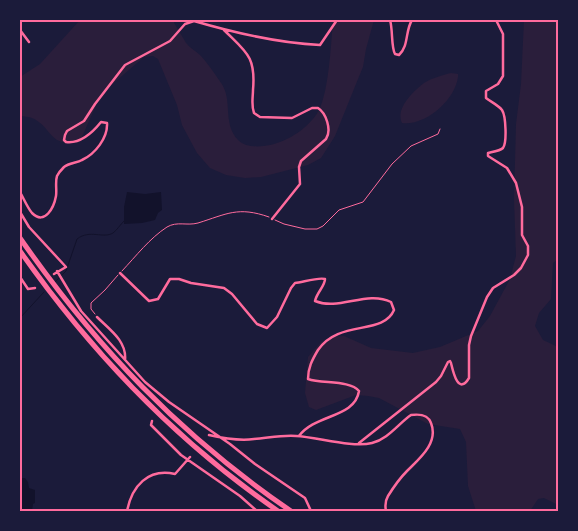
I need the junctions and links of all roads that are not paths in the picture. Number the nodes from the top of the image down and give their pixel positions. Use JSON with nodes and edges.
{"nodes":[{"id":1,"x":337,"y":20,"type":"edge"},
{"id":2,"x":390,"y":20,"type":"edge"},
{"id":3,"x":412,"y":20,"type":"edge"},
{"id":4,"x":496,"y":20,"type":"edge"},
{"id":5,"x":223,"y":29,"type":"junction"},
{"id":6,"x":20,"y":30,"type":"edge"},
{"id":7,"x":29,"y":42,"type":"dead end"},
{"id":8,"x":20,"y":192,"type":"edge"},
{"id":9,"x":20,"y":212,"type":"edge"},
{"id":10,"x":272,"y":218,"type":"road end"},
{"id":11,"x":20,"y":238,"type":"edge"},
{"id":12,"x":20,"y":251,"type":"edge"},
{"id":13,"x":20,"y":256,"type":"edge"},
{"id":14,"x":120,"y":273,"type":"road end"},
{"id":15,"x":20,"y":277,"type":"edge"},
{"id":16,"x":35,"y":288,"type":"dead end"},
{"id":17,"x":53,"y":296,"type":"junction"},
{"id":18,"x":97,"y":317,"type":"road end"},
{"id":19,"x":125,"y":360,"type":"junction"},
{"id":20,"x":169,"y":402,"type":"junction"},
{"id":21,"x":166,"y":406,"type":"dead end"},
{"id":22,"x":152,"y":421,"type":"dead end"},
{"id":23,"x":209,"y":435,"type":"dead end"},
{"id":24,"x":299,"y":436,"type":"junction"},
{"id":25,"x":222,"y":438,"type":"junction"},
{"id":26,"x":359,"y":444,"type":"junction"},
{"id":27,"x":188,"y":458,"type":"junction"},
{"id":28,"x":127,"y":511,"type":"edge"},
{"id":29,"x":258,"y":511,"type":"edge"},
{"id":30,"x":278,"y":511,"type":"edge"},
{"id":31,"x":291,"y":511,"type":"edge"},
{"id":32,"x":311,"y":511,"type":"edge"},
{"id":33,"x":386,"y":511,"type":"edge"}],
"edges":[{"from":1,"to":5,"type":"street"},
{"from":2,"to":3,"type":"street"},
{"from":4,"to":26,"type":"street"},
{"from":5,"to":8,"type":"street"},
{"from":5,"to":10,"type":"street"},
{"from":6,"to":7,"type":"street"},
{"from":9,"to":19,"type":"street"},
{"from":11,"to":31,"type":"highway"},
{"from":12,"to":17,"type":"highway"},
{"from":13,"to":17,"type":"highway"},
{"from":14,"to":24,"type":"street"},
{"from":15,"to":16,"type":"street"},
{"from":17,"to":30,"type":"highway"},
{"from":18,"to":19,"type":"street"},
{"from":19,"to":20,"type":"street"},
{"from":20,"to":21,"type":"street"},
{"from":20,"to":25,"type":"street"},
{"from":22,"to":27,"type":"street"},
{"from":23,"to":25,"type":"street"},
{"from":24,"to":25,"type":"street"},
{"from":24,"to":26,"type":"street"},
{"from":25,"to":32,"type":"street"},
{"from":26,"to":33,"type":"street"},
{"from":27,"to":28,"type":"street"},
{"from":27,"to":29,"type":"street"}]}
